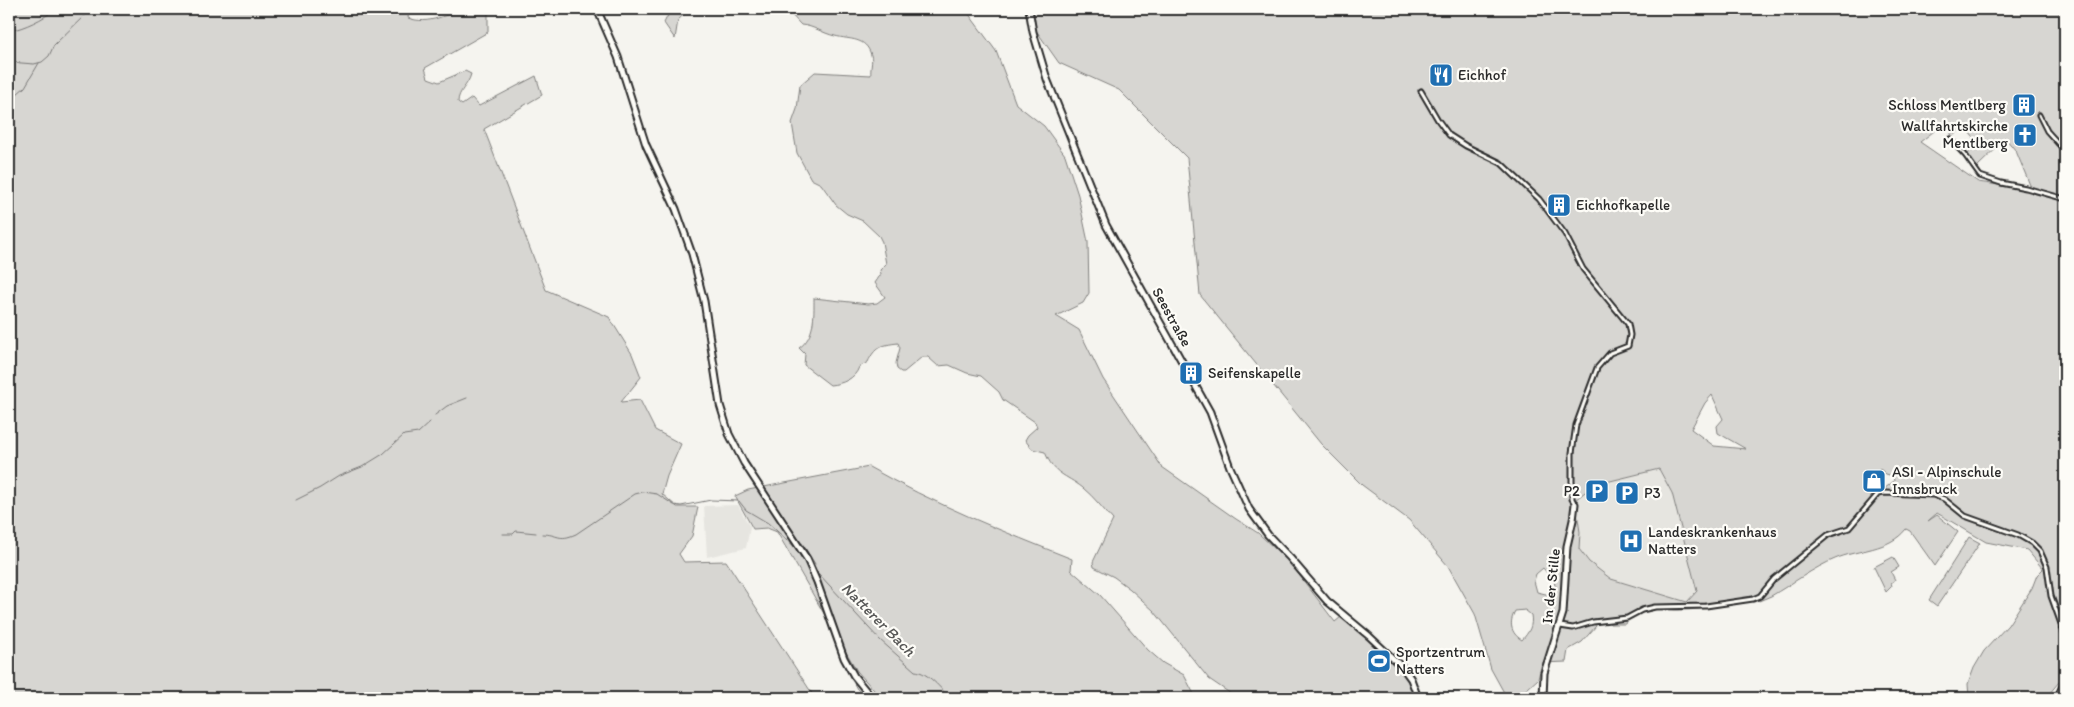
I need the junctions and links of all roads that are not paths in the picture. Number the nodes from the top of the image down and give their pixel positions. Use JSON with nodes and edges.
{"nodes":[{"id":1,"x":597,"y":9,"type":"edge"},
{"id":2,"x":1029,"y":9,"type":"edge"},
{"id":3,"x":2062,"y":9,"type":"edge"},
{"id":4,"x":2065,"y":13,"type":"edge"},
{"id":5,"x":1421,"y":91,"type":"dead end"},
{"id":6,"x":2039,"y":115,"type":"dead end"},
{"id":7,"x":1950,"y":139,"type":"dead end"},
{"id":8,"x":2065,"y":150,"type":"edge"},
{"id":9,"x":2065,"y":199,"type":"edge"},
{"id":10,"x":1575,"y":504,"type":"joint"},
{"id":11,"x":1560,"y":626,"type":"junction"},
{"id":12,"x":2065,"y":635,"type":"edge"},
{"id":13,"x":2065,"y":674,"type":"edge"},
{"id":14,"x":872,"y":698,"type":"edge"},
{"id":15,"x":1418,"y":698,"type":"edge"},
{"id":16,"x":1543,"y":698,"type":"edge"},
{"id":17,"x":2056,"y":698,"type":"edge"}],
"edges":[{"from":1,"to":14,"type":"street"},
{"from":2,"to":15,"type":"street","name":"Seestraße"},
{"from":3,"to":4,"type":"street"},
{"from":5,"to":10,"type":"street"},
{"from":6,"to":8,"type":"street"},
{"from":7,"to":9,"type":"street"},
{"from":10,"to":11,"type":"street","name":"In der Stille"},
{"from":11,"to":12,"type":"street"},
{"from":11,"to":16,"type":"street","name":"In der Stille"},
{"from":13,"to":17,"type":"street"}]}
